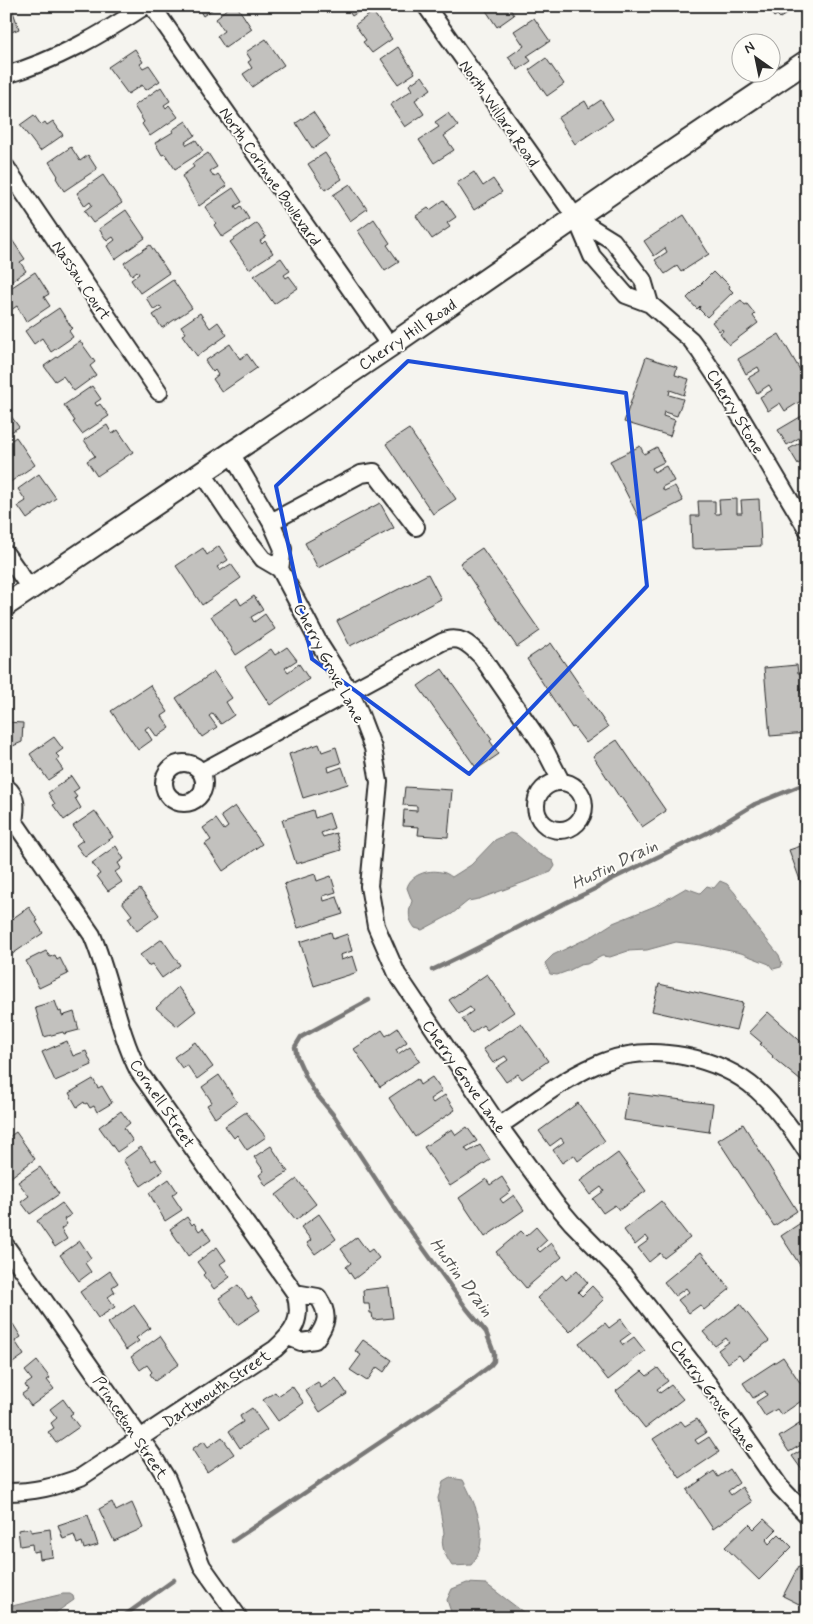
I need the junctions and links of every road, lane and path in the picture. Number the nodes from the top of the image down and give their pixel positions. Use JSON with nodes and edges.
{"nodes":[{"id":1,"x":145,"y":6,"type":"edge"},
{"id":2,"x":152,"y":6,"type":"edge"},
{"id":3,"x":426,"y":6,"type":"edge"},
{"id":4,"x":807,"y":61,"type":"edge"},
{"id":5,"x":6,"y":75,"type":"edge"},
{"id":6,"x":6,"y":167,"type":"edge"},
{"id":7,"x":576,"y":218,"type":"junction"},
{"id":8,"x":650,"y":304,"type":"junction"},
{"id":9,"x":390,"y":346,"type":"junction"},
{"id":10,"x":159,"y":392,"type":"dead end"},
{"id":11,"x":231,"y":453,"type":"junction"},
{"id":12,"x":202,"y":472,"type":"junction"},
{"id":13,"x":271,"y":522,"type":"junction"},
{"id":14,"x":416,"y":527,"type":"dead end"},
{"id":15,"x":807,"y":529,"type":"edge"},
{"id":16,"x":6,"y":554,"type":"edge"},
{"id":17,"x":280,"y":569,"type":"junction"},
{"id":18,"x":30,"y":588,"type":"junction"},
{"id":19,"x":6,"y":605,"type":"edge"},
{"id":20,"x":350,"y":692,"type":"junction"},
{"id":21,"x":201,"y":772,"type":"dead end"},
{"id":22,"x":561,"y":781,"type":"dead end"},
{"id":23,"x":6,"y":787,"type":"edge"},
{"id":24,"x":10,"y":819,"type":"edge"},
{"id":25,"x":499,"y":1126,"type":"junction"},
{"id":26,"x":807,"y":1152,"type":"edge"},
{"id":27,"x":6,"y":1246,"type":"edge"},
{"id":28,"x":295,"y":1293,"type":"junction"},
{"id":29,"x":289,"y":1337,"type":"junction"},
{"id":30,"x":141,"y":1438,"type":"junction"},
{"id":31,"x":6,"y":1492,"type":"edge"},
{"id":32,"x":807,"y":1515,"type":"edge"},
{"id":33,"x":239,"y":1618,"type":"edge"}],
"edges":[{"from":1,"to":5,"type":"street"},
{"from":2,"to":9,"type":"street","name":"North Corinne Boulevard"},
{"from":3,"to":7,"type":"street","name":"North Willard Road"},
{"from":4,"to":7,"type":"main road","name":"Cherry Hill Road"},
{"from":6,"to":10,"type":"street","name":"Nassau Court"},
{"from":7,"to":8,"type":"street"},
{"from":7,"to":8,"type":"street","name":"Cherry Stone"},
{"from":7,"to":9,"type":"main road","name":"Cherry Hill Road"},
{"from":8,"to":15,"type":"street","name":"Cherry Stone"},
{"from":9,"to":11,"type":"main road","name":"Cherry Hill Road"},
{"from":11,"to":12,"type":"main road","name":"Cherry Hill Road"},
{"from":11,"to":13,"type":"street"},
{"from":12,"to":17,"type":"street","name":"Cherry Grove Lane"},
{"from":12,"to":18,"type":"main road","name":"Cherry Hill Road"},
{"from":13,"to":14,"type":"street"},
{"from":13,"to":17,"type":"street"},
{"from":16,"to":18,"type":"street"},
{"from":17,"to":20,"type":"street","name":"Cherry Grove Lane"},
{"from":18,"to":19,"type":"main road","name":"Cherry Hill Road"},
{"from":20,"to":21,"type":"street"},
{"from":20,"to":22,"type":"street"},
{"from":20,"to":25,"type":"street","name":"Cherry Grove Lane"},
{"from":23,"to":24,"type":"street","name":"Cornell Street"},
{"from":24,"to":28,"type":"street","name":"Cornell Street"},
{"from":25,"to":26,"type":"street"},
{"from":25,"to":32,"type":"street","name":"Cherry Grove Lane"},
{"from":27,"to":30,"type":"street","name":"Princeton Street"},
{"from":28,"to":29,"type":"street","name":"Dartmouth Street"},
{"from":28,"to":29,"type":"street"},
{"from":29,"to":30,"type":"street","name":"Dartmouth Street"},
{"from":30,"to":31,"type":"street","name":"Dartmouth Street"},
{"from":30,"to":33,"type":"street","name":"Princeton Street"}]}
